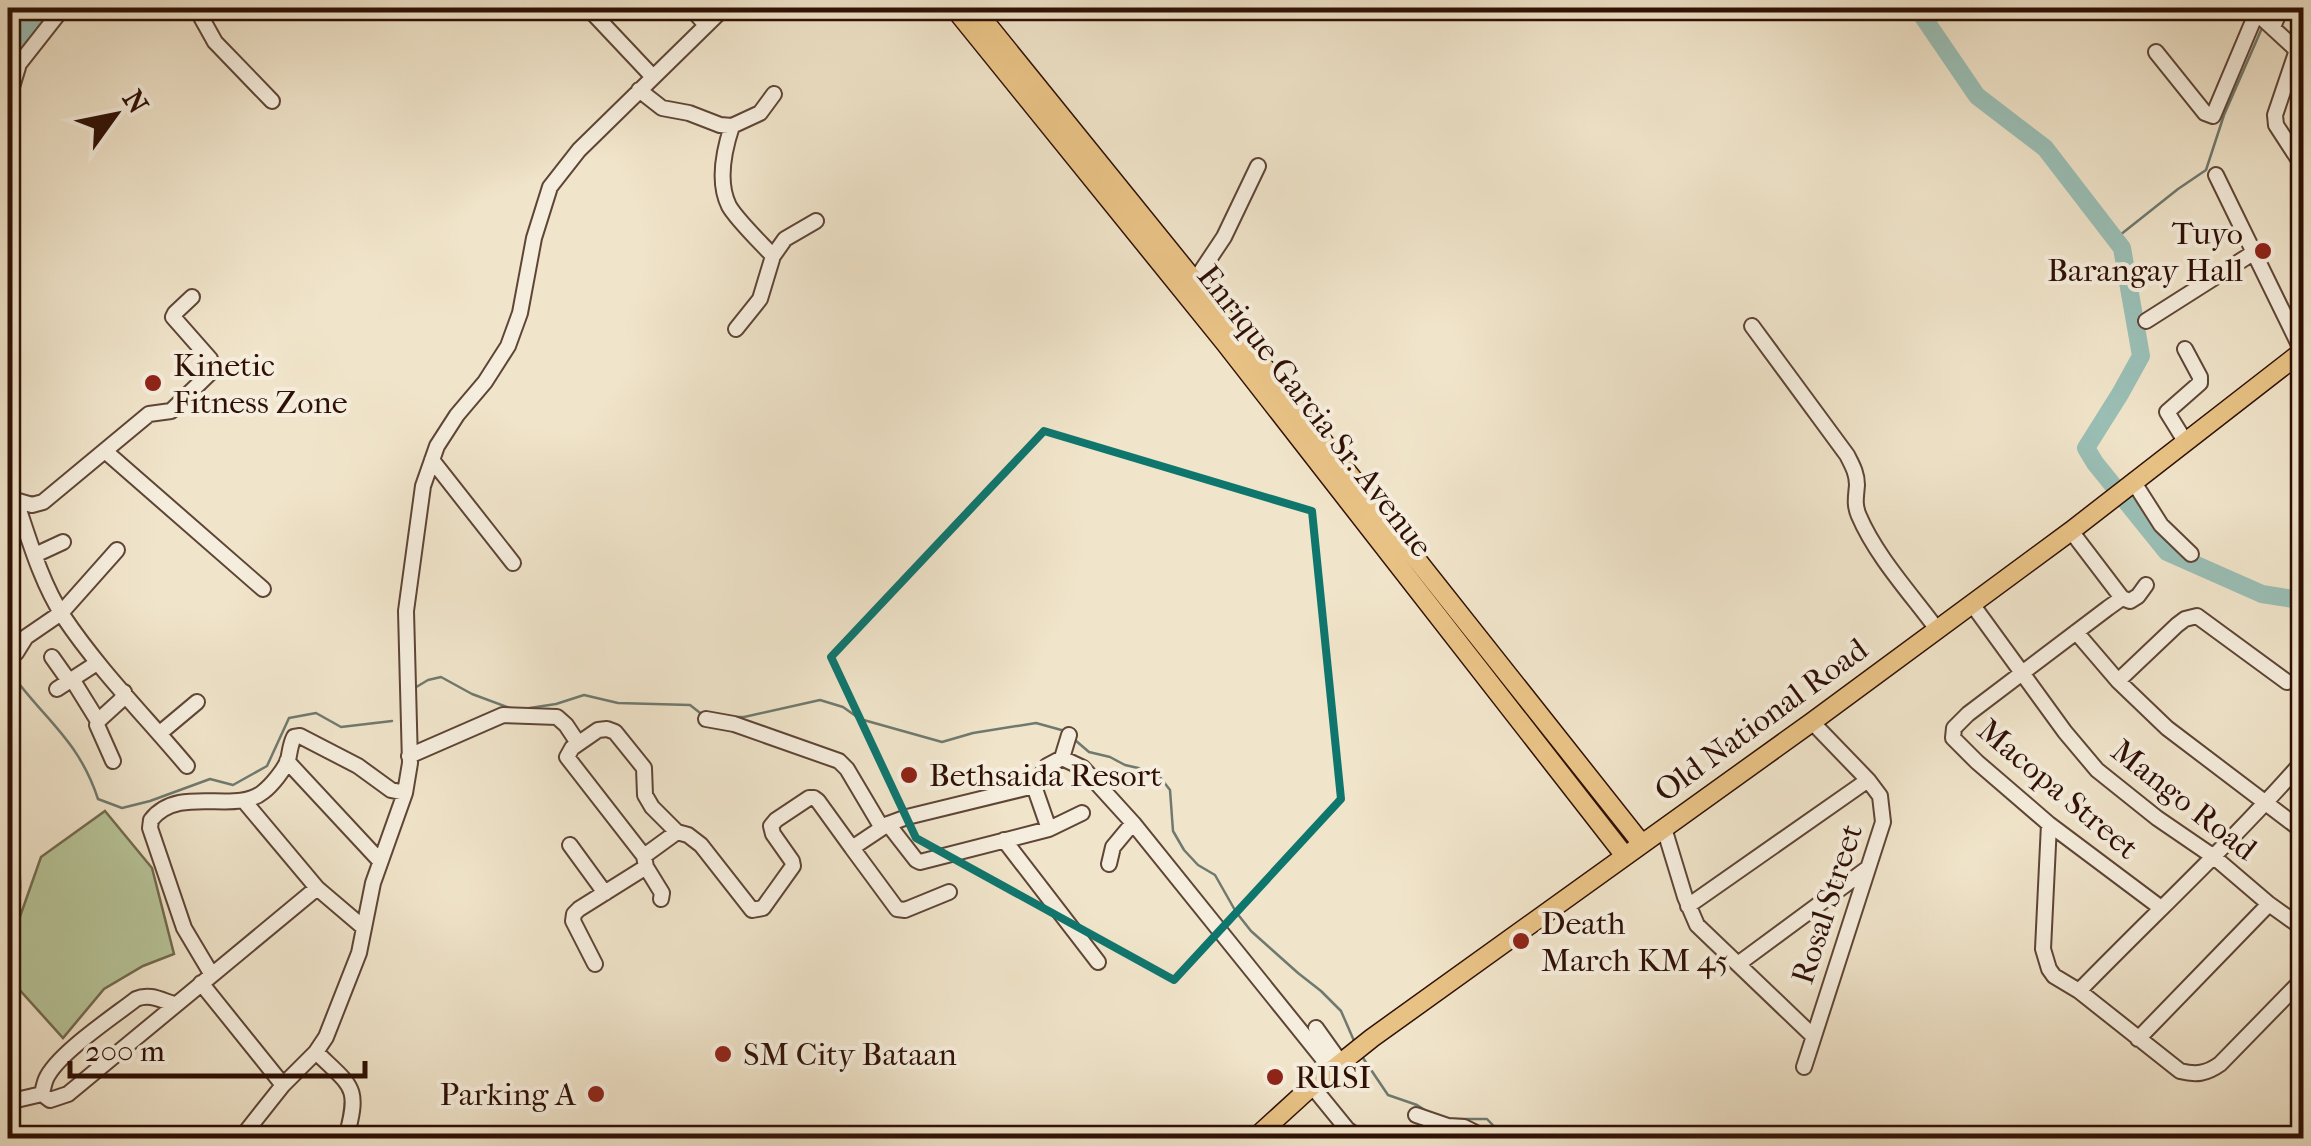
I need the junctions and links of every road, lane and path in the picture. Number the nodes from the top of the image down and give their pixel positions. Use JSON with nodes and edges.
{"nodes":[{"id":1,"x":63,"y":8,"type":"edge"},
{"id":2,"x":196,"y":8,"type":"edge"},
{"id":3,"x":588,"y":8,"type":"edge"},
{"id":4,"x":691,"y":8,"type":"edge"},
{"id":5,"x":724,"y":8,"type":"edge"},
{"id":6,"x":954,"y":8,"type":"edge"},
{"id":7,"x":974,"y":8,"type":"edge"},
{"id":8,"x":2280,"y":8,"type":"edge"},
{"id":9,"x":2262,"y":18,"type":"edge"},
{"id":10,"x":706,"y":25,"type":"junction"},
{"id":11,"x":2156,"y":52,"type":"dead end"},
{"id":12,"x":2300,"y":53,"type":"edge"},
{"id":13,"x":652,"y":78,"type":"junction"},
{"id":14,"x":639,"y":90,"type":"junction"},
{"id":15,"x":774,"y":94,"type":"dead end"},
{"id":16,"x":8,"y":100,"type":"edge"},
{"id":17,"x":272,"y":101,"type":"dead end"},
{"id":18,"x":732,"y":126,"type":"junction"},
{"id":19,"x":1258,"y":166,"type":"dead end"},
{"id":20,"x":2304,"y":168,"type":"edge"},
{"id":21,"x":2216,"y":175,"type":"dead end"},
{"id":22,"x":816,"y":221,"type":"dead end"},
{"id":23,"x":2253,"y":253,"type":"junction"},
{"id":24,"x":773,"y":256,"type":"junction"},
{"id":25,"x":1194,"y":282,"type":"junction"},
{"id":26,"x":192,"y":297,"type":"dead end"},
{"id":27,"x":2146,"y":321,"type":"dead end"},
{"id":28,"x":1752,"y":326,"type":"dead end"},
{"id":29,"x":736,"y":328,"type":"dead end"},
{"id":30,"x":1230,"y":338,"type":"junction"},
{"id":31,"x":2185,"y":349,"type":"dead end"},
{"id":32,"x":2303,"y":351,"type":"edge"},
{"id":33,"x":2185,"y":441,"type":"junction"},
{"id":34,"x":105,"y":452,"type":"junction"},
{"id":35,"x":432,"y":460,"type":"junction"},
{"id":36,"x":2126,"y":487,"type":"junction"},
{"id":37,"x":12,"y":500,"type":"edge"},
{"id":38,"x":2071,"y":531,"type":"junction"},
{"id":39,"x":63,"y":542,"type":"dead end"},
{"id":40,"x":117,"y":550,"type":"dead end"},
{"id":41,"x":2191,"y":554,"type":"dead end"},
{"id":42,"x":35,"y":555,"type":"junction"},
{"id":43,"x":514,"y":562,"type":"dead end"},
{"id":44,"x":2146,"y":585,"type":"dead end"},
{"id":45,"x":263,"y":590,"type":"dead end"},
{"id":46,"x":2122,"y":598,"type":"junction"},
{"id":47,"x":1972,"y":604,"type":"junction"},
{"id":48,"x":61,"y":613,"type":"junction"},
{"id":49,"x":1936,"y":628,"type":"junction"},
{"id":50,"x":2076,"y":632,"type":"junction"},
{"id":51,"x":16,"y":653,"type":"dead end"},
{"id":52,"x":52,"y":657,"type":"dead end"},
{"id":53,"x":97,"y":663,"type":"junction"},
{"id":54,"x":2023,"y":672,"type":"junction"},
{"id":55,"x":2118,"y":681,"type":"junction"},
{"id":56,"x":2287,"y":682,"type":"dead end"},
{"id":57,"x":66,"y":683,"type":"junction"},
{"id":58,"x":124,"y":692,"type":"junction"},
{"id":59,"x":198,"y":702,"type":"dead end"},
{"id":60,"x":706,"y":719,"type":"dead end"},
{"id":61,"x":98,"y":721,"type":"junction"},
{"id":62,"x":1812,"y":722,"type":"junction"},
{"id":63,"x":160,"y":733,"type":"junction"},
{"id":64,"x":1069,"y":735,"type":"dead end"},
{"id":65,"x":578,"y":743,"type":"junction"},
{"id":66,"x":410,"y":756,"type":"junction"},
{"id":67,"x":1062,"y":758,"type":"junction"},
{"id":68,"x":2304,"y":760,"type":"edge"},
{"id":69,"x":114,"y":761,"type":"dead end"},
{"id":70,"x":287,"y":762,"type":"junction"},
{"id":71,"x":188,"y":766,"type":"dead end"},
{"id":72,"x":1868,"y":780,"type":"junction"},
{"id":73,"x":1034,"y":786,"type":"junction"},
{"id":74,"x":405,"y":793,"type":"junction"},
{"id":75,"x":244,"y":801,"type":"junction"},
{"id":76,"x":2264,"y":802,"type":"junction"},
{"id":77,"x":1082,"y":813,"type":"dead end"},
{"id":78,"x":1134,"y":824,"type":"junction"},
{"id":79,"x":2048,"y":824,"type":"junction"},
{"id":80,"x":885,"y":826,"type":"junction"},
{"id":81,"x":1664,"y":828,"type":"junction"},
{"id":82,"x":1049,"y":830,"type":"junction"},
{"id":83,"x":677,"y":832,"type":"junction"},
{"id":84,"x":2304,"y":832,"type":"edge"},
{"id":85,"x":8,"y":834,"type":"edge"},
{"id":86,"x":1004,"y":840,"type":"junction"},
{"id":87,"x":1642,"y":844,"type":"junction"},
{"id":88,"x":570,"y":845,"type":"dead end"},
{"id":89,"x":852,"y":848,"type":"junction"},
{"id":90,"x":1625,"y":856,"type":"junction"},
{"id":91,"x":2214,"y":857,"type":"junction"},
{"id":92,"x":380,"y":861,"type":"junction"},
{"id":93,"x":645,"y":862,"type":"junction"},
{"id":94,"x":1109,"y":864,"type":"dead end"},
{"id":95,"x":1868,"y":868,"type":"junction"},
{"id":96,"x":317,"y":888,"type":"junction"},
{"id":97,"x":949,"y":892,"type":"dead end"},
{"id":98,"x":605,"y":893,"type":"junction"},
{"id":99,"x":662,"y":899,"type":"dead end"},
{"id":100,"x":2269,"y":904,"type":"junction"},
{"id":101,"x":1688,"y":906,"type":"junction"},
{"id":102,"x":2160,"y":908,"type":"junction"},
{"id":103,"x":8,"y":922,"type":"edge"},
{"id":104,"x":364,"y":928,"type":"junction"},
{"id":105,"x":2304,"y":929,"type":"edge"},
{"id":106,"x":1098,"y":962,"type":"dead end"},
{"id":107,"x":595,"y":964,"type":"dead end"},
{"id":108,"x":1738,"y":964,"type":"junction"},
{"id":109,"x":2304,"y":978,"type":"edge"},
{"id":110,"x":206,"y":979,"type":"junction"},
{"id":111,"x":2079,"y":991,"type":"junction"},
{"id":112,"x":174,"y":1004,"type":"junction"},
{"id":113,"x":1316,"y":1028,"type":"dead end"},
{"id":114,"x":1813,"y":1036,"type":"junction"},
{"id":115,"x":2138,"y":1039,"type":"junction"},
{"id":116,"x":316,"y":1052,"type":"junction"},
{"id":117,"x":1346,"y":1058,"type":"junction"},
{"id":118,"x":8,"y":1065,"type":"edge"},
{"id":119,"x":1804,"y":1067,"type":"dead end"},
{"id":120,"x":283,"y":1085,"type":"junction"},
{"id":121,"x":1312,"y":1086,"type":"junction"},
{"id":122,"x":42,"y":1094,"type":"junction"},
{"id":123,"x":12,"y":1102,"type":"junction"},
{"id":124,"x":1416,"y":1115,"type":"dead end"},
{"id":125,"x":8,"y":1138,"type":"edge"},
{"id":126,"x":241,"y":1138,"type":"edge"},
{"id":127,"x":346,"y":1138,"type":"edge"},
{"id":128,"x":1255,"y":1138,"type":"edge"},
{"id":129,"x":1358,"y":1138,"type":"edge"},
{"id":130,"x":1478,"y":1138,"type":"edge"}],
"edges":[{"from":1,"to":16,"type":"street"},
{"from":2,"to":17,"type":"street"},
{"from":3,"to":13,"type":"street"},
{"from":4,"to":10,"type":"street"},
{"from":5,"to":10,"type":"street"},
{"from":6,"to":30,"type":"main road","name":"Enrique Garcia Sr. Avenue"},
{"from":7,"to":25,"type":"main road","name":"Enrique Garcia Sr. Avenue"},
{"from":8,"to":9,"type":"street"},
{"from":9,"to":11,"type":"street"},
{"from":9,"to":12,"type":"street"},
{"from":10,"to":13,"type":"street"},
{"from":12,"to":20,"type":"street"},
{"from":13,"to":14,"type":"street"},
{"from":14,"to":18,"type":"street"},
{"from":14,"to":35,"type":"street"},
{"from":15,"to":18,"type":"street"},
{"from":18,"to":24,"type":"street"},
{"from":19,"to":25,"type":"street"},
{"from":21,"to":23,"type":"street"},
{"from":22,"to":24,"type":"street"},
{"from":23,"to":27,"type":"street"},
{"from":23,"to":32,"type":"street"},
{"from":24,"to":29,"type":"street"},
{"from":25,"to":30,"type":"main road","name":"Enrique Garcia Sr. Avenue"},
{"from":26,"to":34,"type":"street"},
{"from":28,"to":49,"type":"street"},
{"from":30,"to":87,"type":"main road","name":"Enrique Garcia Sr. Avenue"},
{"from":30,"to":90,"type":"main road","name":"Enrique Garcia Sr. Avenue"},
{"from":31,"to":33,"type":"street"},
{"from":32,"to":33,"type":"main road","name":"Old National Road"},
{"from":33,"to":36,"type":"main road","name":"Old National Road"},
{"from":34,"to":37,"type":"street"},
{"from":34,"to":45,"type":"street"},
{"from":35,"to":43,"type":"street"},
{"from":35,"to":66,"type":"street"},
{"from":36,"to":38,"type":"main road","name":"Old National Road"},
{"from":36,"to":41,"type":"street"},
{"from":37,"to":42,"type":"street"},
{"from":38,"to":46,"type":"street"},
{"from":38,"to":47,"type":"main road","name":"Old National Road"},
{"from":39,"to":42,"type":"street"},
{"from":40,"to":48,"type":"street"},
{"from":42,"to":48,"type":"street"},
{"from":44,"to":46,"type":"street","name":"Macopa Street"},
{"from":46,"to":50,"type":"street","name":"Macopa Street"},
{"from":47,"to":49,"type":"main road","name":"Old National Road"},
{"from":47,"to":54,"type":"street","name":"Mango Road"},
{"from":48,"to":51,"type":"street"},
{"from":48,"to":53,"type":"street"},
{"from":49,"to":62,"type":"main road","name":"Old National Road"},
{"from":50,"to":54,"type":"street","name":"Macopa Street"},
{"from":50,"to":55,"type":"street"},
{"from":52,"to":57,"type":"street"},
{"from":53,"to":57,"type":"street"},
{"from":53,"to":58,"type":"street"},
{"from":54,"to":79,"type":"street","name":"Macopa Street"},
{"from":54,"to":91,"type":"street","name":"Mango Road"},
{"from":55,"to":56,"type":"street"},
{"from":55,"to":76,"type":"street"},
{"from":57,"to":61,"type":"street"},
{"from":58,"to":61,"type":"street"},
{"from":58,"to":63,"type":"street"},
{"from":59,"to":63,"type":"street"},
{"from":60,"to":80,"type":"street"},
{"from":61,"to":69,"type":"street"},
{"from":62,"to":72,"type":"street","name":"Rosal Street"},
{"from":62,"to":81,"type":"main road","name":"Old National Road"},
{"from":63,"to":71,"type":"street"},
{"from":64,"to":67,"type":"street"},
{"from":65,"to":66,"type":"street"},
{"from":65,"to":83,"type":"street"},
{"from":65,"to":93,"type":"street"},
{"from":66,"to":74,"type":"street"},
{"from":67,"to":73,"type":"street"},
{"from":67,"to":78,"type":"street"},
{"from":68,"to":76,"type":"street"},
{"from":70,"to":74,"type":"street"},
{"from":70,"to":75,"type":"street"},
{"from":70,"to":92,"type":"street"},
{"from":72,"to":95,"type":"street","name":"Rosal Street"},
{"from":72,"to":101,"type":"street"},
{"from":73,"to":80,"type":"street"},
{"from":73,"to":82,"type":"street"},
{"from":74,"to":92,"type":"street"},
{"from":75,"to":96,"type":"street"},
{"from":75,"to":110,"type":"street"},
{"from":76,"to":84,"type":"street"},
{"from":76,"to":91,"type":"street"},
{"from":77,"to":82,"type":"street"},
{"from":78,"to":94,"type":"street"},
{"from":78,"to":117,"type":"street"},
{"from":79,"to":102,"type":"street","name":"Macopa Street"},
{"from":79,"to":111,"type":"street"},
{"from":80,"to":86,"type":"street"},
{"from":80,"to":89,"type":"street"},
{"from":81,"to":87,"type":"main road","name":"Old National Road"},
{"from":81,"to":101,"type":"street"},
{"from":82,"to":86,"type":"street"},
{"from":83,"to":89,"type":"street"},
{"from":83,"to":93,"type":"street"},
{"from":85,"to":103,"type":"street"},
{"from":86,"to":106,"type":"street"},
{"from":87,"to":90,"type":"main road","name":"Old National Road"},
{"from":88,"to":98,"type":"street"},
{"from":89,"to":97,"type":"street"},
{"from":90,"to":117,"type":"main road","name":"Old National Road"},
{"from":91,"to":100,"type":"street","name":"Mango Road"},
{"from":91,"to":102,"type":"street"},
{"from":92,"to":104,"type":"street"},
{"from":93,"to":98,"type":"street"},
{"from":93,"to":99,"type":"street"},
{"from":95,"to":108,"type":"street"},
{"from":95,"to":114,"type":"street","name":"Rosal Street"},
{"from":96,"to":104,"type":"street"},
{"from":96,"to":110,"type":"street"},
{"from":98,"to":107,"type":"street"},
{"from":100,"to":105,"type":"street","name":"Mango Road"},
{"from":100,"to":115,"type":"street"},
{"from":101,"to":108,"type":"street"},
{"from":102,"to":111,"type":"street"},
{"from":104,"to":116,"type":"street"},
{"from":108,"to":114,"type":"street"},
{"from":109,"to":115,"type":"street"},
{"from":110,"to":112,"type":"street"},
{"from":110,"to":120,"type":"street"},
{"from":111,"to":115,"type":"street"},
{"from":112,"to":122,"type":"street"},
{"from":112,"to":122,"type":"street"},
{"from":113,"to":117,"type":"street"},
{"from":114,"to":119,"type":"street","name":"Rosal Street"},
{"from":116,"to":120,"type":"street"},
{"from":116,"to":127,"type":"street"},
{"from":117,"to":121,"type":"main road","name":"Old National Road"},
{"from":118,"to":123,"type":"street"},
{"from":120,"to":126,"type":"street"},
{"from":121,"to":128,"type":"main road","name":"Old National Road"},
{"from":121,"to":129,"type":"street"},
{"from":122,"to":123,"type":"street"},
{"from":123,"to":125,"type":"street"},
{"from":124,"to":130,"type":"street"}]}
